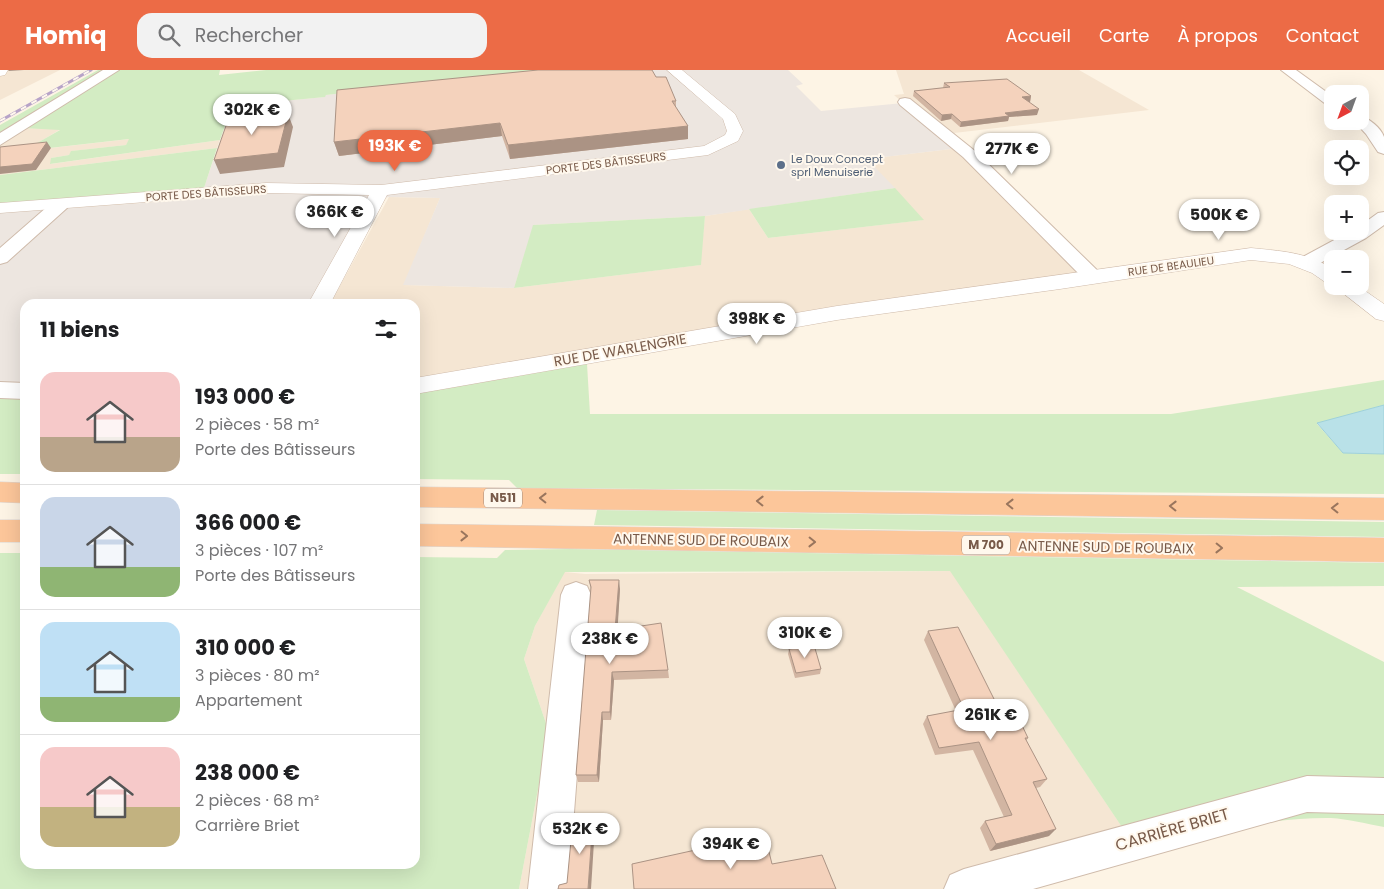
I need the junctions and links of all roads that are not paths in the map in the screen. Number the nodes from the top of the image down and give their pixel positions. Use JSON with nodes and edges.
{"nodes":[{"id":1,"x":112,"y":70,"type":"edge"},
{"id":2,"x":674,"y":70,"type":"edge"},
{"id":3,"x":1288,"y":70,"type":"edge"},
{"id":4,"x":1324,"y":96,"type":"edge"},
{"id":5,"x":905,"y":102,"type":"dead end"},
{"id":6,"x":1369,"y":128,"type":"edge"},
{"id":7,"x":0,"y":140,"type":"edge"},
{"id":8,"x":1384,"y":149,"type":"edge"},
{"id":9,"x":382,"y":190,"type":"junction"},
{"id":10,"x":61,"y":204,"type":"junction"},
{"id":11,"x":0,"y":208,"type":"edge"},
{"id":12,"x":1384,"y":217,"type":"edge"},
{"id":13,"x":0,"y":258,"type":"edge"},
{"id":14,"x":1306,"y":263,"type":"junction"},
{"id":15,"x":1324,"y":273,"type":"edge"},
{"id":16,"x":1093,"y":277,"type":"junction"},
{"id":17,"x":1357,"y":295,"type":"edge"},
{"id":18,"x":322,"y":299,"type":"edge"},
{"id":19,"x":1384,"y":314,"type":"edge"},
{"id":20,"x":420,"y":385,"type":"edge"},
{"id":21,"x":0,"y":390,"type":"edge"},
{"id":22,"x":20,"y":391,"type":"edge"},
{"id":23,"x":0,"y":492,"type":"edge"},
{"id":24,"x":20,"y":492,"type":"edge"},
{"id":25,"x":420,"y":497,"type":"edge"},
{"id":26,"x":1384,"y":509,"type":"edge"},
{"id":27,"x":0,"y":531,"type":"edge"},
{"id":28,"x":20,"y":531,"type":"edge"},
{"id":29,"x":420,"y":535,"type":"edge"},
{"id":30,"x":1384,"y":550,"type":"edge"},
{"id":31,"x":576,"y":595,"type":"dead end"},
{"id":32,"x":1384,"y":796,"type":"edge"},
{"id":33,"x":548,"y":889,"type":"edge"},
{"id":34,"x":964,"y":889,"type":"edge"}],
"edges":[{"from":1,"to":7,"type":"street"},
{"from":2,"to":9,"type":"street","name":"PORTE DES BÂTISSEURS"},
{"from":3,"to":4,"type":"street"},
{"from":5,"to":16,"type":"street"},
{"from":6,"to":8,"type":"street"},
{"from":9,"to":10,"type":"street","name":"PORTE DES BÂTISSEURS"},
{"from":9,"to":18,"type":"street"},
{"from":10,"to":11,"type":"street","name":"PORTE DES BÂTISSEURS"},
{"from":10,"to":13,"type":"street"},
{"from":12,"to":14,"type":"street"},
{"from":14,"to":15,"type":"street","name":"RUE DE BEAULIEU"},
{"from":14,"to":16,"type":"street","name":"RUE DE BEAULIEU"},
{"from":16,"to":20,"type":"street","name":"RUE DE WARLENGRIE"},
{"from":17,"to":19,"type":"street"},
{"from":21,"to":22,"type":"street"},
{"from":23,"to":24,"type":"highway"},
{"from":26,"to":25,"type":"highway","number":"N511","one_way":true},
{"from":27,"to":28,"type":"highway"},
{"from":29,"to":30,"type":"highway","name":"ANTENNE SUD DE ROUBAIX","number":"M 700","one_way":true},
{"from":31,"to":33,"type":"street"},
{"from":32,"to":34,"type":"street","name":"CARRIÈRE BRIET"}]}
